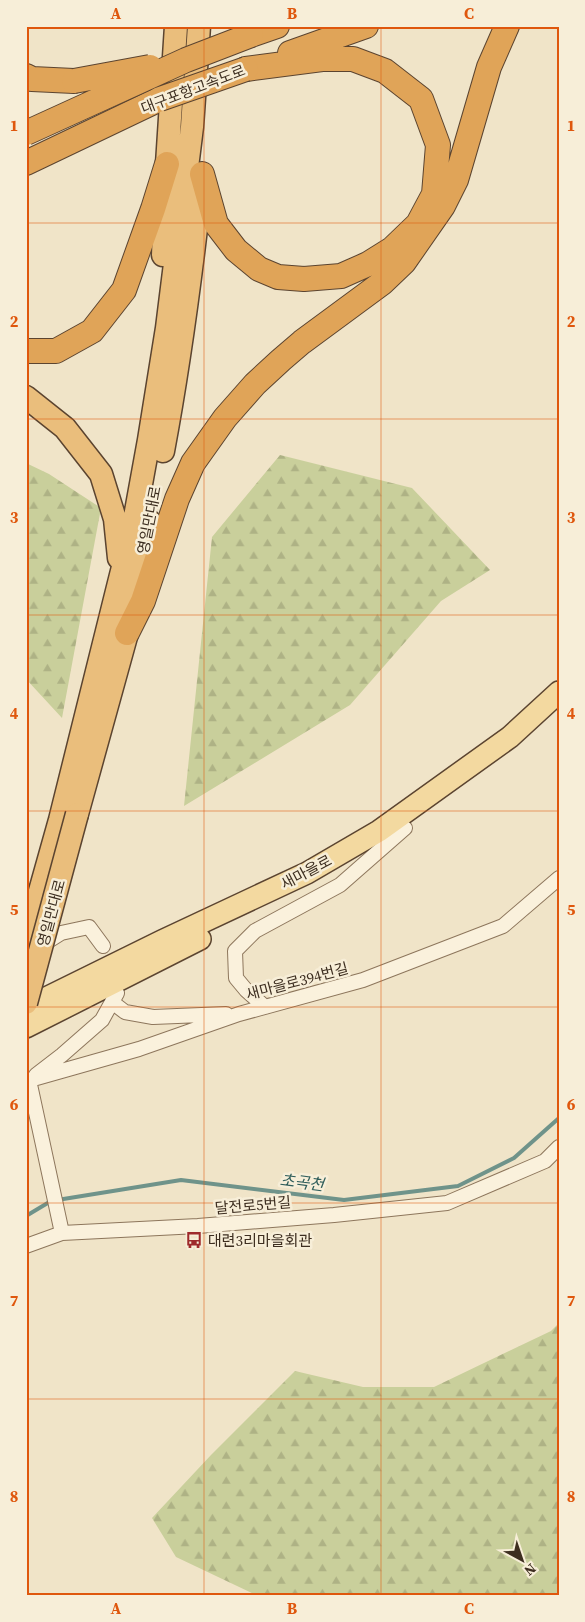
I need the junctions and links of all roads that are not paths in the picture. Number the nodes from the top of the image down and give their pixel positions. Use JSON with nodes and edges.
{"nodes":[{"id":1,"x":176,"y":26,"type":"edge"},
{"id":2,"x":200,"y":26,"type":"edge"},
{"id":3,"x":212,"y":26,"type":"edge"},
{"id":4,"x":277,"y":26,"type":"edge"},
{"id":5,"x":366,"y":26,"type":"edge"},
{"id":6,"x":507,"y":26,"type":"edge"},
{"id":7,"x":260,"y":31,"type":"edge"},
{"id":8,"x":186,"y":60,"type":"junction"},
{"id":9,"x":246,"y":69,"type":"junction"},
{"id":10,"x":26,"y":76,"type":"edge"},
{"id":11,"x":26,"y":133,"type":"edge"},
{"id":12,"x":26,"y":163,"type":"edge"},
{"id":13,"x":167,"y":164,"type":"junction"},
{"id":14,"x":202,"y":174,"type":"junction"},
{"id":15,"x":166,"y":328,"type":"junction"},
{"id":16,"x":26,"y":351,"type":"edge"},
{"id":17,"x":26,"y":397,"type":"edge"},
{"id":18,"x":121,"y":575,"type":"junction"},
{"id":19,"x":127,"y":633,"type":"junction"},
{"id":20,"x":559,"y":684,"type":"edge"},
{"id":21,"x":559,"y":692,"type":"edge"},
{"id":22,"x":559,"y":712,"type":"edge"},
{"id":23,"x":510,"y":737,"type":"junction"},
{"id":24,"x":69,"y":817,"type":"junction"},
{"id":25,"x":405,"y":828,"type":"junction"},
{"id":26,"x":559,"y":878,"type":"edge"},
{"id":27,"x":26,"y":941,"type":"edge"},
{"id":28,"x":103,"y":946,"type":"dead end"},
{"id":29,"x":26,"y":955,"type":"edge"},
{"id":30,"x":26,"y":1003,"type":"edge"},
{"id":31,"x":265,"y":1007,"type":"junction"},
{"id":32,"x":26,"y":1008,"type":"edge"},
{"id":33,"x":239,"y":1014,"type":"junction"},
{"id":34,"x":26,"y":1027,"type":"edge"},
{"id":35,"x":28,"y":1081,"type":"edge"},
{"id":36,"x":559,"y":1147,"type":"edge"},
{"id":37,"x":62,"y":1233,"type":"junction"},
{"id":38,"x":26,"y":1246,"type":"edge"}],
"edges":[{"from":1,"to":13,"type":"highway"},
{"from":2,"to":15,"type":"highway","name":"영일만대로"},
{"from":3,"to":14,"type":"highway","name":"영일만대로"},
{"from":4,"to":7,"type":"highway","name":"대구포항고속도로"},
{"from":5,"to":9,"type":"highway","name":"대구포항고속도로"},
{"from":6,"to":19,"type":"highway"},
{"from":7,"to":8,"type":"highway","name":"대구포항고속도로","bridge":true},
{"from":8,"to":10,"type":"highway","bridge":true},
{"from":8,"to":11,"type":"highway","name":"대구포항고속도로","bridge":true},
{"from":9,"to":12,"type":"highway","name":"대구포항고속도로","bridge":true},
{"from":9,"to":14,"type":"highway"},
{"from":13,"to":15,"type":"highway"},
{"from":13,"to":16,"type":"highway"},
{"from":14,"to":19,"type":"highway","name":"영일만대로"},
{"from":15,"to":18,"type":"highway","name":"영일만대로"},
{"from":17,"to":18,"type":"highway"},
{"from":18,"to":24,"type":"highway","name":"영일만대로"},
{"from":19,"to":24,"type":"highway","name":"영일만대로"},
{"from":20,"to":23,"type":"main road"},
{"from":21,"to":23,"type":"main road","name":"새마을로"},
{"from":22,"to":25,"type":"main road","name":"새마을로"},
{"from":23,"to":32,"type":"main road","name":"새마을로"},
{"from":24,"to":27,"type":"highway","name":"영일만대로"},
{"from":24,"to":30,"type":"highway","name":"영일만대로","bridge":true},
{"from":25,"to":31,"type":"street"},
{"from":25,"to":34,"type":"main road","name":"새마을로"},
{"from":26,"to":31,"type":"street","name":"새마을로394번길"},
{"from":28,"to":29,"type":"street"},
{"from":31,"to":33,"type":"street","name":"새마을로394번길"},
{"from":33,"to":35,"type":"street","name":"새마을로394번길"},
{"from":33,"to":35,"type":"street"},
{"from":35,"to":37,"type":"street"},
{"from":36,"to":37,"type":"street","name":"달전로5번길"},
{"from":37,"to":38,"type":"street","name":"달전로5번길"}]}
